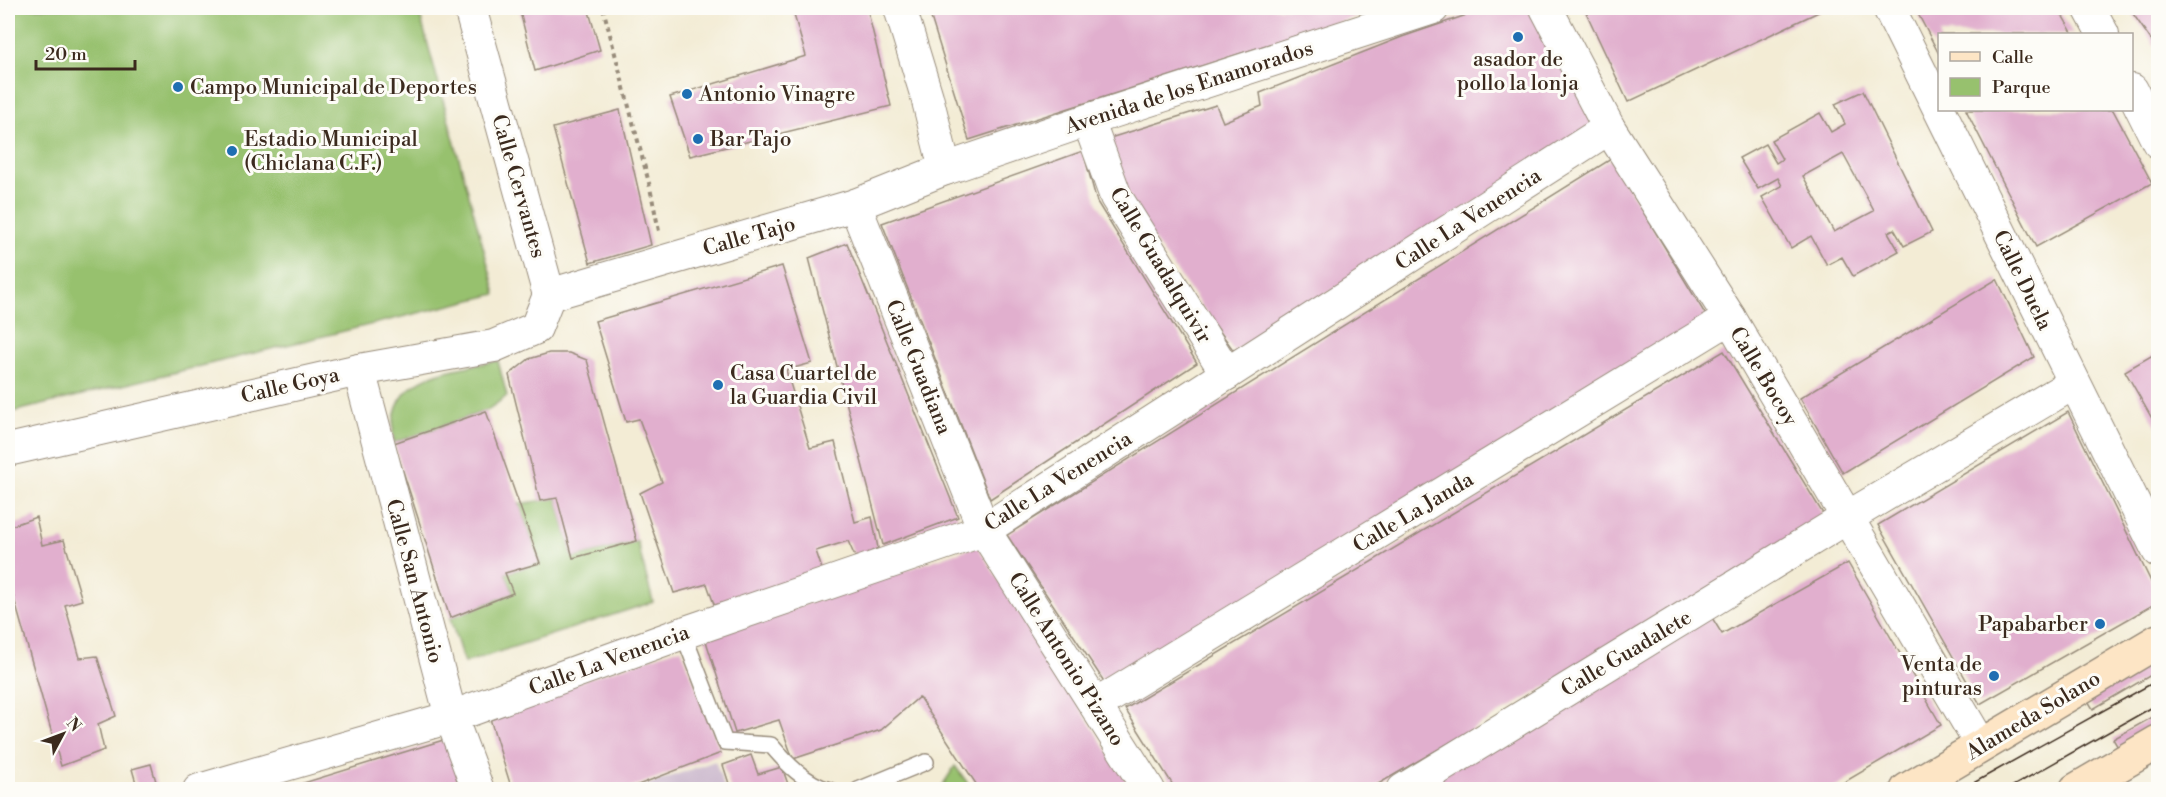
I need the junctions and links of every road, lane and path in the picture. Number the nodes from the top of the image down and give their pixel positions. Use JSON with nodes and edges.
{"nodes":[{"id":1,"x":470,"y":8,"type":"edge"},
{"id":2,"x":603,"y":8,"type":"edge"},
{"id":3,"x":900,"y":8,"type":"edge"},
{"id":4,"x":1433,"y":8,"type":"edge"},
{"id":5,"x":1546,"y":8,"type":"edge"},
{"id":6,"x":1889,"y":8,"type":"edge"},
{"id":7,"x":2089,"y":8,"type":"edge"},
{"id":8,"x":2102,"y":33,"type":"edge"},
{"id":9,"x":2133,"y":92,"type":"edge"},
{"id":10,"x":1938,"y":107,"type":"edge"},
{"id":11,"x":1940,"y":111,"type":"edge"},
{"id":12,"x":1088,"y":120,"type":"junction"},
{"id":13,"x":1609,"y":128,"type":"junction"},
{"id":14,"x":2158,"y":142,"type":"edge"},
{"id":15,"x":945,"y":169,"type":"junction"},
{"id":16,"x":855,"y":205,"type":"junction"},
{"id":17,"x":665,"y":261,"type":"junction"},
{"id":18,"x":549,"y":295,"type":"junction"},
{"id":19,"x":1730,"y":318,"type":"junction"},
{"id":20,"x":359,"y":370,"type":"junction"},
{"id":21,"x":1227,"y":374,"type":"junction"},
{"id":22,"x":2074,"y":383,"type":"junction"},
{"id":23,"x":8,"y":450,"type":"edge"},
{"id":24,"x":1848,"y":517,"type":"junction"},
{"id":25,"x":984,"y":530,"type":"junction"},
{"id":26,"x":2158,"y":551,"type":"edge"},
{"id":27,"x":683,"y":633,"type":"junction"},
{"id":28,"x":2158,"y":641,"type":"edge"},
{"id":29,"x":1096,"y":705,"type":"junction"},
{"id":30,"x":451,"y":717,"type":"junction"},
{"id":31,"x":2158,"y":742,"type":"edge"},
{"id":32,"x":1981,"y":745,"type":"junction"},
{"id":33,"x":926,"y":762,"type":"dead end"},
{"id":34,"x":199,"y":789,"type":"edge"},
{"id":35,"x":478,"y":789,"type":"edge"},
{"id":36,"x":829,"y":789,"type":"edge"},
{"id":37,"x":858,"y":789,"type":"edge"},
{"id":38,"x":1149,"y":789,"type":"edge"},
{"id":39,"x":1403,"y":789,"type":"edge"},
{"id":40,"x":1907,"y":789,"type":"edge"},
{"id":41,"x":2076,"y":789,"type":"edge"}],
"edges":[{"from":1,"to":18,"type":"street","name":"Calle Cervantes"},
{"from":2,"to":17,"type":"path"},
{"from":3,"to":15,"type":"street"},
{"from":4,"to":12,"type":"street","name":"Avenida de los Enamorados"},
{"from":5,"to":13,"type":"street","name":"Calle Bocoy"},
{"from":6,"to":10,"type":"street","name":"Calle Duela"},
{"from":7,"to":8,"type":"street"},
{"from":9,"to":14,"type":"street"},
{"from":11,"to":22,"type":"street","name":"Calle Duela"},
{"from":12,"to":15,"type":"street","name":"Avenida de los Enamorados"},
{"from":12,"to":21,"type":"street","name":"Calle Guadalquivir"},
{"from":13,"to":19,"type":"street","name":"Calle Bocoy"},
{"from":13,"to":21,"type":"street","name":"Calle La Venencia"},
{"from":15,"to":16,"type":"street","name":"Calle Tajo"},
{"from":16,"to":17,"type":"street","name":"Calle Tajo"},
{"from":16,"to":25,"type":"street","name":"Calle Guadiana"},
{"from":17,"to":18,"type":"street","name":"Calle Tajo"},
{"from":18,"to":20,"type":"street","name":"Calle Goya"},
{"from":19,"to":24,"type":"street","name":"Calle Bocoy"},
{"from":19,"to":29,"type":"street","name":"Calle La Janda"},
{"from":20,"to":23,"type":"street","name":"Calle Goya"},
{"from":20,"to":30,"type":"street","name":"Calle San Antonio"},
{"from":21,"to":25,"type":"street","name":"Calle La Venencia"},
{"from":22,"to":24,"type":"street","name":"Calle Guadalete"},
{"from":22,"to":26,"type":"street","name":"Calle Duela"},
{"from":24,"to":32,"type":"street","name":"Calle Bocoy"},
{"from":24,"to":39,"type":"street","name":"Calle Guadalete"},
{"from":25,"to":27,"type":"street","name":"Calle La Venencia"},
{"from":25,"to":29,"type":"street","name":"Calle Antonio Pizano"},
{"from":27,"to":30,"type":"street","name":"Calle La Venencia"},
{"from":27,"to":36,"type":"lane"},
{"from":28,"to":32,"type":"main road","name":"Alameda Solano"},
{"from":29,"to":38,"type":"street","name":"Calle Antonio Pizano"},
{"from":30,"to":34,"type":"street","name":"Calle La Venencia"},
{"from":30,"to":35,"type":"street","name":"Calle San Antonio"},
{"from":31,"to":41,"type":"main road"},
{"from":32,"to":40,"type":"main road","name":"Alameda Solano"},
{"from":33,"to":37,"type":"lane"}]}
